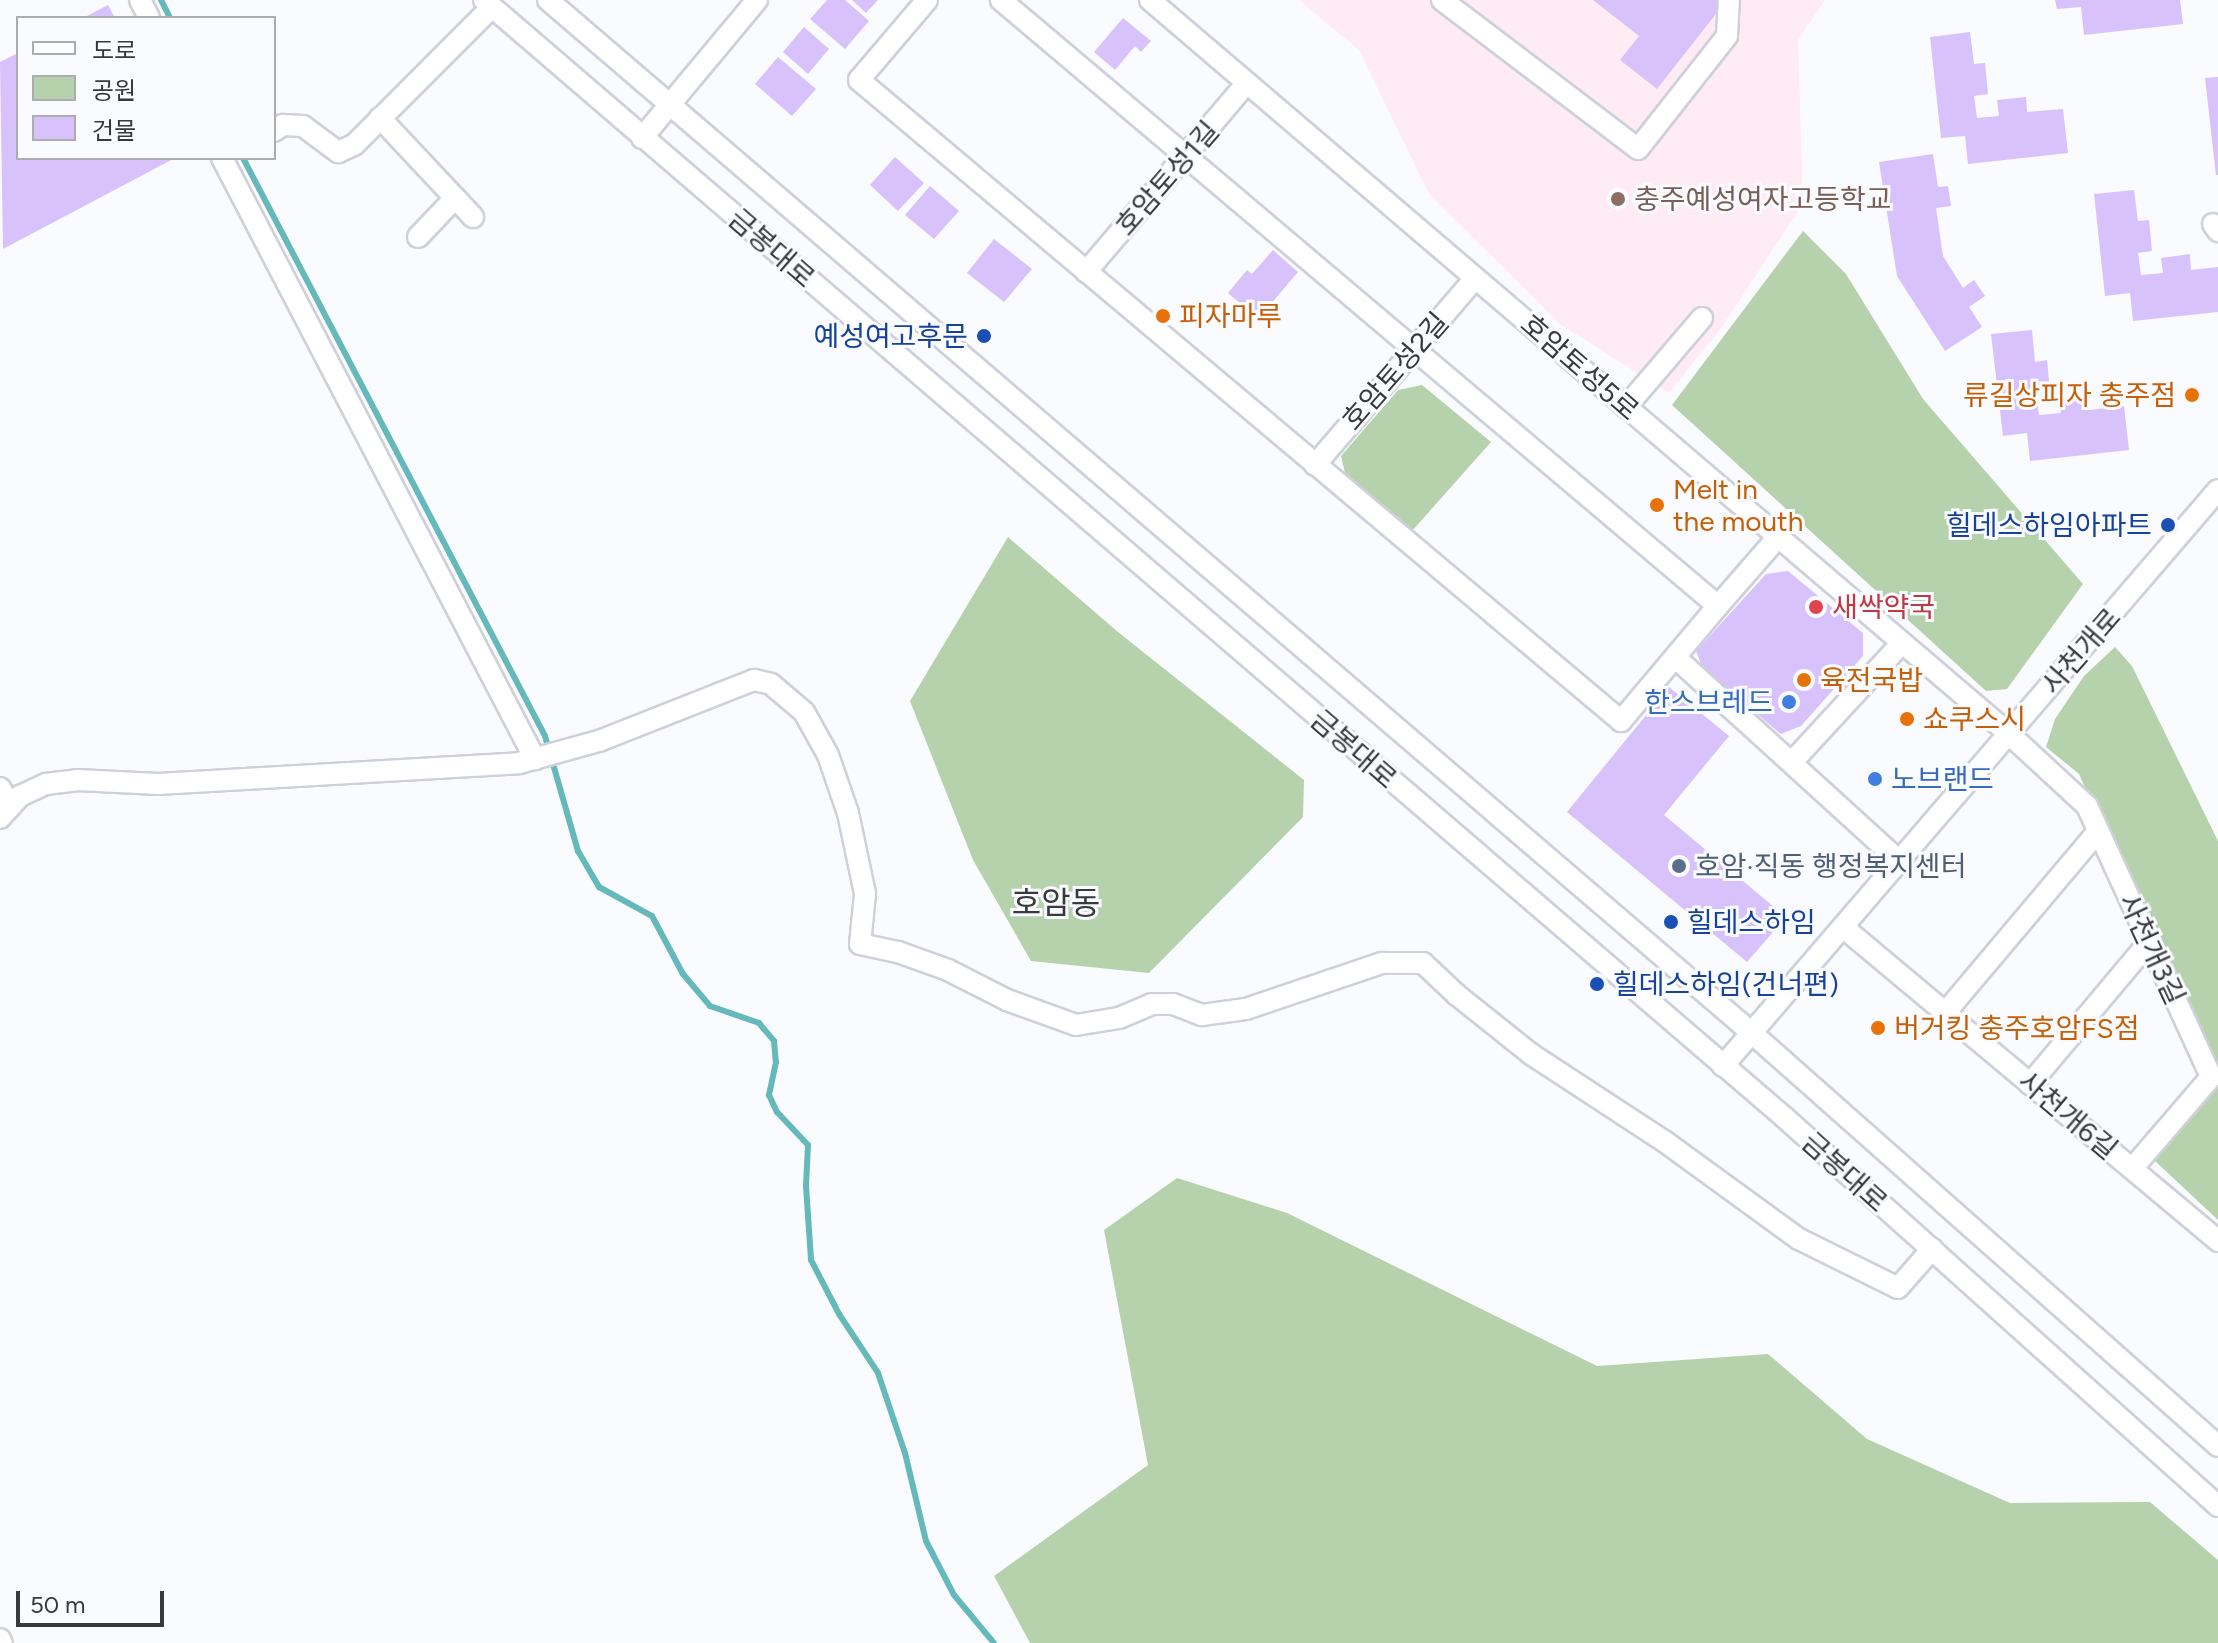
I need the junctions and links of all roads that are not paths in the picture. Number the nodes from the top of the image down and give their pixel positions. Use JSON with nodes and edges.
{"nodes":[{"id":1,"x":548,"y":0,"type":"edge"},
{"id":2,"x":757,"y":0,"type":"edge"},
{"id":3,"x":927,"y":0,"type":"edge"},
{"id":4,"x":1001,"y":0,"type":"edge"},
{"id":5,"x":1150,"y":0,"type":"edge"},
{"id":6,"x":1442,"y":0,"type":"edge"},
{"id":7,"x":1729,"y":0,"type":"edge"},
{"id":8,"x":488,"y":4,"type":"edge"},
{"id":9,"x":1247,"y":83,"type":"junction"},
{"id":10,"x":670,"y":103,"type":"junction"},
{"id":11,"x":380,"y":118,"type":"junction"},
{"id":12,"x":276,"y":130,"type":"edge"},
{"id":13,"x":642,"y":138,"type":"junction"},
{"id":14,"x":1186,"y":156,"type":"junction"},
{"id":15,"x":227,"y":160,"type":"edge"},
{"id":16,"x":455,"y":198,"type":"junction"},
{"id":17,"x":473,"y":217,"type":"dead end"},
{"id":18,"x":418,"y":237,"type":"dead end"},
{"id":19,"x":1086,"y":272,"type":"junction"},
{"id":20,"x":1475,"y":278,"type":"junction"},
{"id":21,"x":1702,"y":318,"type":"dead end"},
{"id":22,"x":1414,"y":349,"type":"junction"},
{"id":23,"x":1626,"y":407,"type":"junction"},
{"id":24,"x":1315,"y":465,"type":"junction"},
{"id":25,"x":2218,"y":490,"type":"edge"},
{"id":26,"x":1778,"y":537,"type":"junction"},
{"id":27,"x":1718,"y":606,"type":"junction"},
{"id":28,"x":1902,"y":643,"type":"junction"},
{"id":29,"x":1676,"y":658,"type":"junction"},
{"id":30,"x":2009,"y":734,"type":"junction"},
{"id":31,"x":535,"y":759,"type":"junction"},
{"id":32,"x":1792,"y":762,"type":"junction"},
{"id":33,"x":0,"y":788,"type":"edge"},
{"id":34,"x":6,"y":812,"type":"edge"},
{"id":35,"x":2098,"y":831,"type":"junction"},
{"id":36,"x":1900,"y":862,"type":"junction"},
{"id":37,"x":1844,"y":928,"type":"junction"},
{"id":38,"x":2149,"y":942,"type":"junction"},
{"id":39,"x":1945,"y":1013,"type":"junction"},
{"id":40,"x":1753,"y":1034,"type":"junction"},
{"id":41,"x":1723,"y":1066,"type":"junction"},
{"id":42,"x":2030,"y":1084,"type":"junction"},
{"id":43,"x":2132,"y":1169,"type":"junction"},
{"id":44,"x":2218,"y":1241,"type":"edge"},
{"id":45,"x":1932,"y":1249,"type":"junction"},
{"id":46,"x":2218,"y":1446,"type":"edge"},
{"id":47,"x":2218,"y":1506,"type":"edge"}],
"edges":[{"from":1,"to":10,"type":"street","name":"금봉대로"},
{"from":2,"to":10,"type":"street"},
{"from":3,"to":19,"type":"street"},
{"from":4,"to":14,"type":"street"},
{"from":5,"to":9,"type":"street","name":"호암토성5로"},
{"from":6,"to":7,"type":"street"},
{"from":8,"to":11,"type":"street"},
{"from":8,"to":13,"type":"street","name":"금봉대로"},
{"from":9,"to":14,"type":"street","name":"호암토성1길"},
{"from":9,"to":20,"type":"street","name":"호암토성5로"},
{"from":10,"to":13,"type":"street"},
{"from":10,"to":40,"type":"street","name":"금봉대로"},
{"from":11,"to":12,"type":"street"},
{"from":11,"to":16,"type":"street"},
{"from":13,"to":41,"type":"street","name":"금봉대로"},
{"from":14,"to":19,"type":"street","name":"호암토성1길"},
{"from":14,"to":22,"type":"street"},
{"from":15,"to":31,"type":"street"},
{"from":16,"to":17,"type":"street"},
{"from":16,"to":18,"type":"street"},
{"from":19,"to":24,"type":"street"},
{"from":20,"to":22,"type":"street","name":"호암토성2길"},
{"from":20,"to":23,"type":"street","name":"호암토성5로"},
{"from":21,"to":23,"type":"street"},
{"from":22,"to":24,"type":"street","name":"호암토성2길"},
{"from":22,"to":27,"type":"street"},
{"from":23,"to":26,"type":"street","name":"호암토성5로"},
{"from":24,"to":29,"type":"street"},
{"from":25,"to":30,"type":"street","name":"사천개로"},
{"from":26,"to":27,"type":"street"},
{"from":26,"to":28,"type":"street","name":"호암토성5로"},
{"from":27,"to":29,"type":"street"},
{"from":28,"to":30,"type":"street","name":"호암토성5로"},
{"from":28,"to":32,"type":"street"},
{"from":29,"to":32,"type":"street"},
{"from":30,"to":35,"type":"street","name":"사천개3길"},
{"from":30,"to":36,"type":"street","name":"사천개로"},
{"from":31,"to":34,"type":"street"},
{"from":31,"to":45,"type":"street"},
{"from":32,"to":36,"type":"street"},
{"from":33,"to":34,"type":"street"},
{"from":35,"to":38,"type":"street","name":"사천개3길"},
{"from":35,"to":39,"type":"street"},
{"from":36,"to":37,"type":"street","name":"사천개로"},
{"from":37,"to":39,"type":"street","name":"사천개6길"},
{"from":37,"to":40,"type":"street","name":"사천개로"},
{"from":38,"to":42,"type":"street"},
{"from":38,"to":43,"type":"street","name":"사천개3길"},
{"from":39,"to":42,"type":"street","name":"사천개6길"},
{"from":40,"to":41,"type":"street","name":"사천개로"},
{"from":40,"to":46,"type":"street","name":"금봉대로"},
{"from":41,"to":45,"type":"street","name":"금봉대로"},
{"from":42,"to":43,"type":"street","name":"사천개6길"},
{"from":43,"to":44,"type":"street","name":"사천개6길"},
{"from":45,"to":47,"type":"street","name":"금봉대로"}]}
